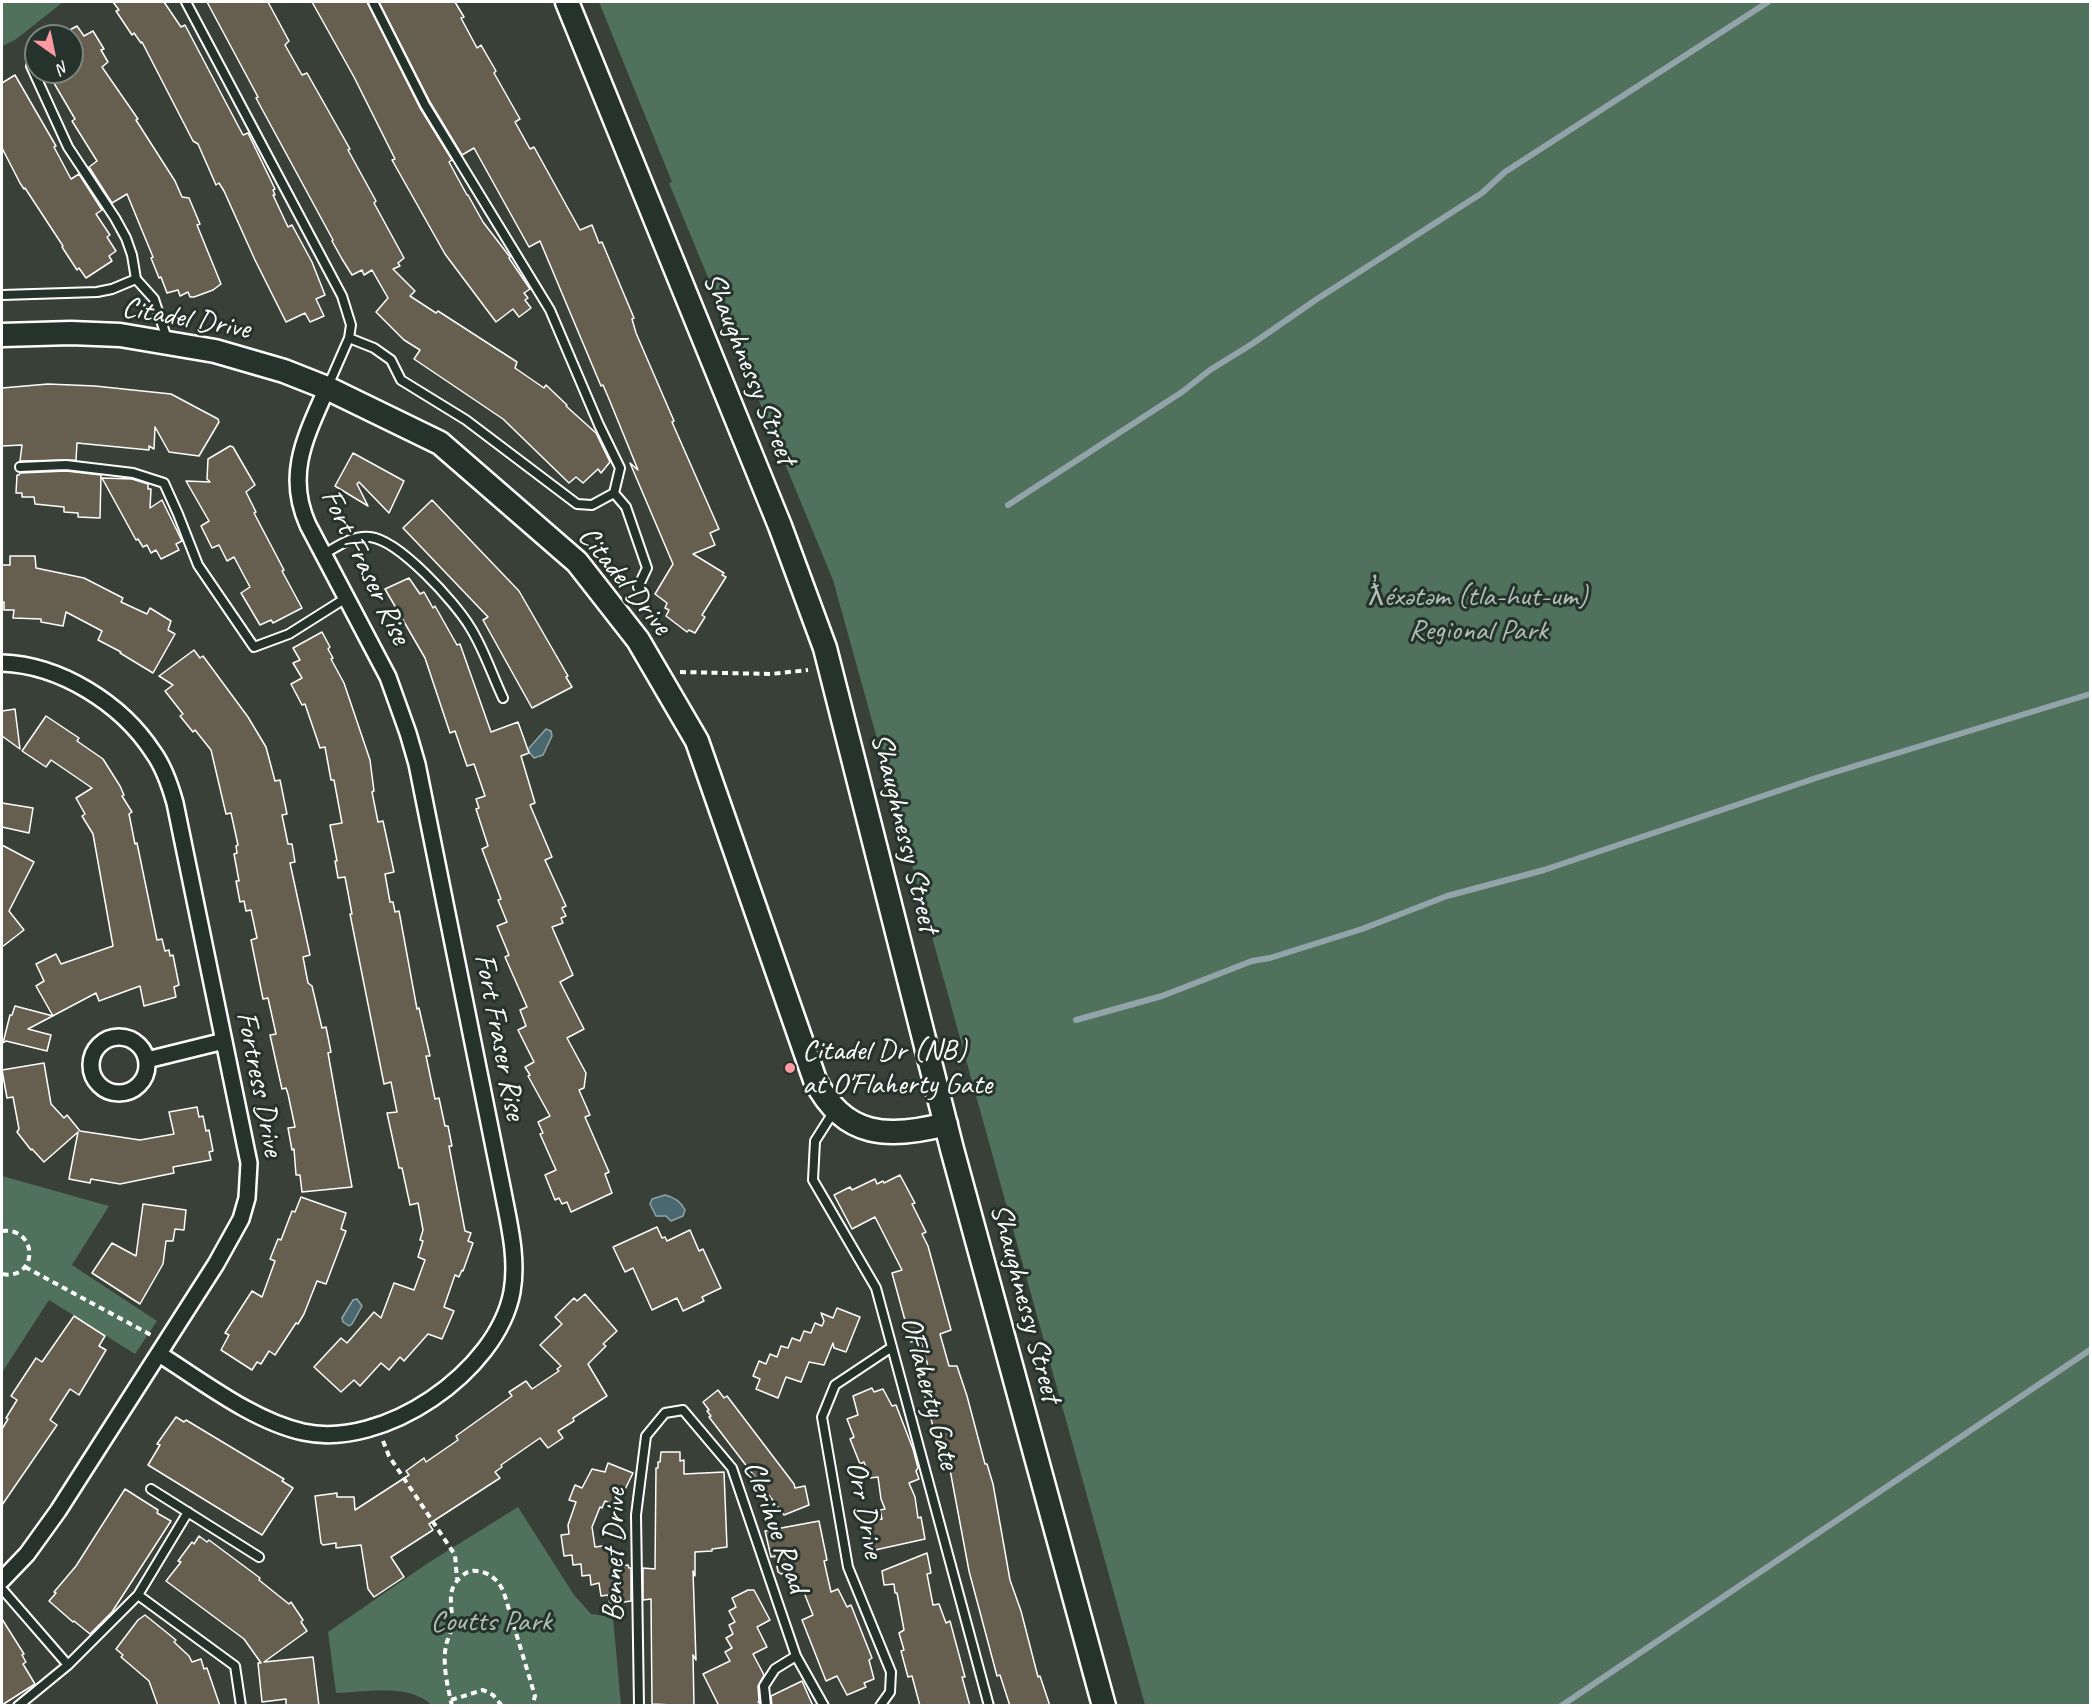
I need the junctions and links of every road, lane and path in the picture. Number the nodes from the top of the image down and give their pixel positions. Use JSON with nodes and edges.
{"nodes":[{"id":1,"x":186,"y":2,"type":"edge"},
{"id":2,"x":374,"y":2,"type":"edge"},
{"id":3,"x":567,"y":2,"type":"edge"},
{"id":4,"x":39,"y":84,"type":"edge"},
{"id":5,"x":135,"y":279,"type":"junction"},
{"id":6,"x":2,"y":295,"type":"edge"},
{"id":7,"x":2,"y":335,"type":"edge"},
{"id":8,"x":349,"y":338,"type":"junction"},
{"id":9,"x":168,"y":343,"type":"junction"},
{"id":10,"x":327,"y":388,"type":"junction"},
{"id":11,"x":20,"y":467,"type":"dead end"},
{"id":12,"x":614,"y":492,"type":"junction"},
{"id":13,"x":324,"y":554,"type":"junction"},
{"id":14,"x":638,"y":587,"type":"dead end"},
{"id":15,"x":347,"y":597,"type":"junction"},
{"id":16,"x":2,"y":663,"type":"edge"},
{"id":17,"x":808,"y":670,"type":"dead end"},
{"id":18,"x":680,"y":672,"type":"dead end"},
{"id":19,"x":502,"y":698,"type":"dead end"},
{"id":20,"x":224,"y":1041,"type":"junction"},
{"id":21,"x":147,"y":1060,"type":"dead end"},
{"id":22,"x":835,"y":1109,"type":"junction"},
{"id":23,"x":946,"y":1124,"type":"junction"},
{"id":24,"x":2,"y":1231,"type":"edge"},
{"id":25,"x":25,"y":1264,"type":"junction"},
{"id":26,"x":2,"y":1274,"type":"edge"},
{"id":27,"x":151,"y":1335,"type":"dead end"},
{"id":28,"x":892,"y":1347,"type":"junction"},
{"id":29,"x":159,"y":1354,"type":"junction"},
{"id":30,"x":665,"y":1413,"type":"joint"},
{"id":31,"x":383,"y":1441,"type":"dead end"},
{"id":32,"x":151,"y":1489,"type":"dead end"},
{"id":33,"x":188,"y":1512,"type":"junction"},
{"id":34,"x":259,"y":1557,"type":"dead end"},
{"id":35,"x":457,"y":1579,"type":"junction"},
{"id":36,"x":2,"y":1580,"type":"edge"},
{"id":37,"x":2,"y":1589,"type":"edge"},
{"id":38,"x":138,"y":1595,"type":"junction"},
{"id":39,"x":796,"y":1656,"type":"junction"},
{"id":40,"x":68,"y":1665,"type":"junction"},
{"id":41,"x":452,"y":1703,"type":"edge"},
{"id":42,"x":18,"y":1706,"type":"edge"},
{"id":43,"x":241,"y":1706,"type":"edge"},
{"id":44,"x":502,"y":1706,"type":"edge"},
{"id":45,"x":532,"y":1706,"type":"edge"},
{"id":46,"x":639,"y":1706,"type":"edge"},
{"id":47,"x":766,"y":1706,"type":"edge"},
{"id":48,"x":824,"y":1706,"type":"edge"},
{"id":49,"x":880,"y":1706,"type":"edge"},
{"id":50,"x":989,"y":1706,"type":"edge"},
{"id":51,"x":1104,"y":1706,"type":"edge"}],
"edges":[{"from":1,"to":8,"type":"lane"},
{"from":2,"to":12,"type":"lane"},
{"from":3,"to":23,"type":"main road","name":"Shaughnessy Street"},
{"from":4,"to":5,"type":"lane"},
{"from":5,"to":6,"type":"lane"},
{"from":5,"to":9,"type":"lane"},
{"from":7,"to":9,"type":"main road","name":"Citadel Drive"},
{"from":8,"to":10,"type":"lane"},
{"from":8,"to":12,"type":"lane"},
{"from":9,"to":10,"type":"main road","name":"Citadel Drive"},
{"from":10,"to":13,"type":"street","name":"Fort Fraser Rise"},
{"from":10,"to":22,"type":"main road","name":"Citadel Drive"},
{"from":11,"to":15,"type":"lane"},
{"from":12,"to":14,"type":"lane"},
{"from":13,"to":15,"type":"street","name":"Fort Fraser Rise"},
{"from":13,"to":19,"type":"lane"},
{"from":15,"to":29,"type":"street","name":"Fort Fraser Rise"},
{"from":16,"to":20,"type":"street","name":"Fortress Drive"},
{"from":17,"to":18,"type":"path"},
{"from":20,"to":21,"type":"street"},
{"from":20,"to":29,"type":"street","name":"Fortress Drive"},
{"from":22,"to":23,"type":"main road","name":"Citadel Drive"},
{"from":22,"to":28,"type":"lane","name":"OFlaherty Gate"},
{"from":23,"to":51,"type":"main road","name":"Shaughnessy Street"},
{"from":24,"to":25,"type":"path"},
{"from":25,"to":26,"type":"path"},
{"from":25,"to":27,"type":"path"},
{"from":28,"to":49,"type":"lane","name":"Orr Drive"},
{"from":28,"to":50,"type":"lane","name":"OFlaherty Gate"},
{"from":29,"to":36,"type":"street","name":"Fortress Drive"},
{"from":30,"to":39,"type":"lane","name":"Clerihue Road"},
{"from":30,"to":46,"type":"lane","name":"Bennet Drive"},
{"from":31,"to":35,"type":"path"},
{"from":32,"to":33,"type":"lane"},
{"from":33,"to":34,"type":"lane"},
{"from":33,"to":38,"type":"lane"},
{"from":35,"to":41,"type":"path"},
{"from":35,"to":45,"type":"path"},
{"from":37,"to":40,"type":"lane"},
{"from":38,"to":40,"type":"lane"},
{"from":38,"to":43,"type":"lane"},
{"from":39,"to":47,"type":"lane"},
{"from":39,"to":48,"type":"lane","name":"Clerihue Road"},
{"from":40,"to":42,"type":"lane"},
{"from":41,"to":44,"type":"path"}]}
